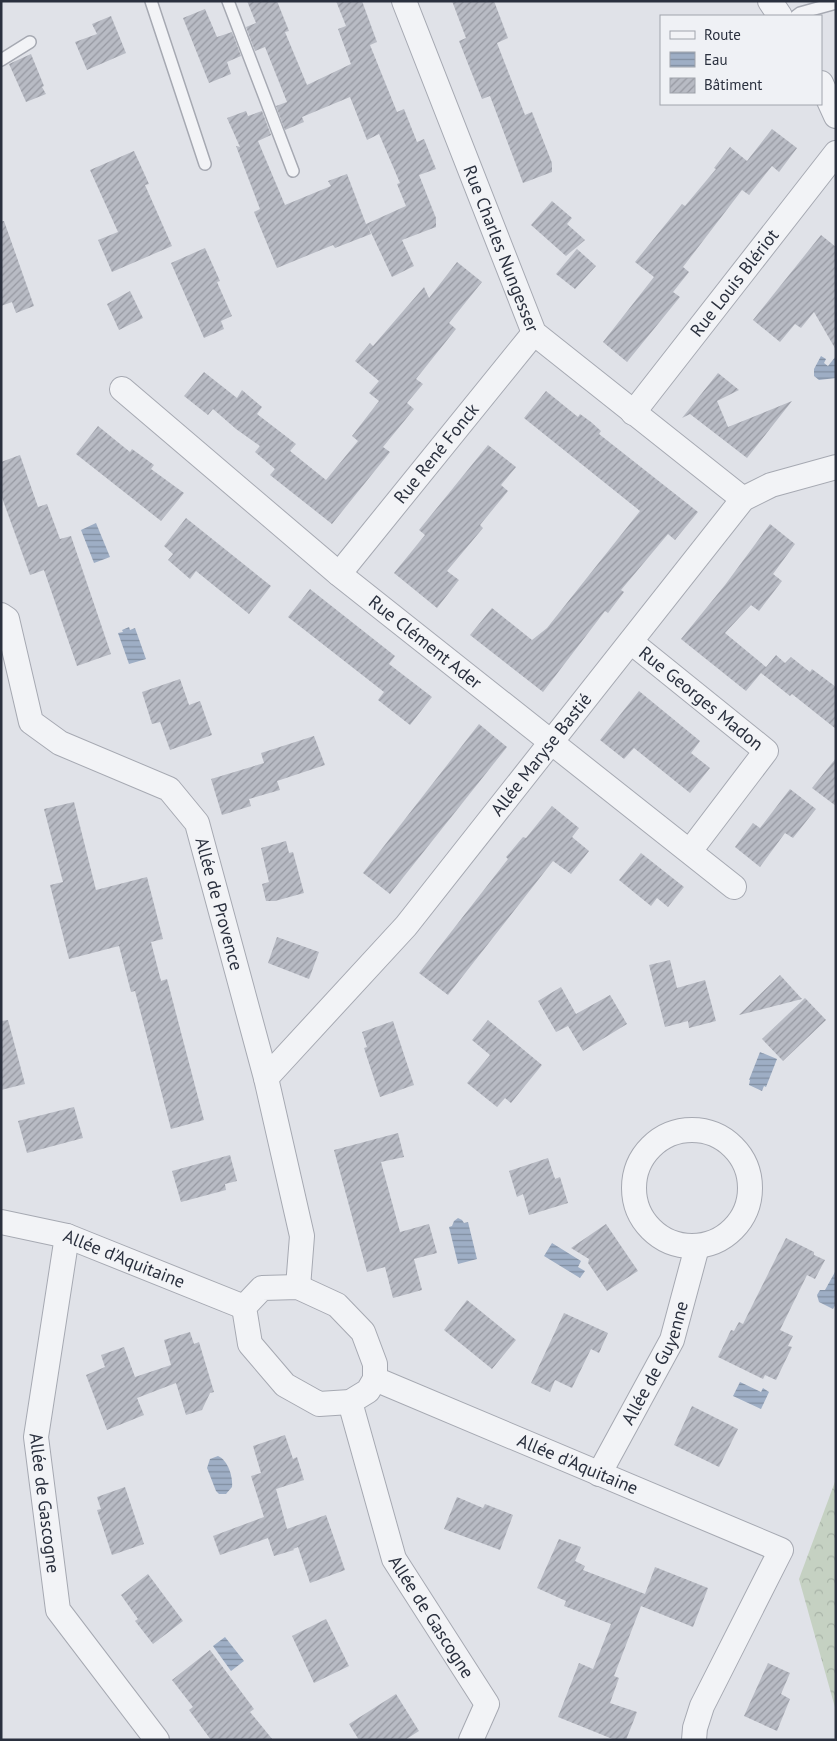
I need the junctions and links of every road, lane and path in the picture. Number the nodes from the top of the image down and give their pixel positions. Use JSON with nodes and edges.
{"nodes":[{"id":1,"x":151,"y":1,"type":"edge"},
{"id":2,"x":228,"y":1,"type":"edge"},
{"id":3,"x":404,"y":1,"type":"edge"},
{"id":4,"x":770,"y":1,"type":"edge"},
{"id":5,"x":836,"y":3,"type":"edge"},
{"id":6,"x":779,"y":15,"type":"edge"},
{"id":7,"x":797,"y":15,"type":"edge"},
{"id":8,"x":30,"y":42,"type":"dead end"},
{"id":9,"x":1,"y":60,"type":"edge"},
{"id":10,"x":822,"y":85,"type":"edge"},
{"id":11,"x":836,"y":116,"type":"edge"},
{"id":12,"x":836,"y":153,"type":"edge"},
{"id":13,"x":205,"y":164,"type":"dead end"},
{"id":14,"x":293,"y":171,"type":"dead end"},
{"id":15,"x":534,"y":333,"type":"junction"},
{"id":16,"x":122,"y":389,"type":"dead end"},
{"id":17,"x":633,"y":412,"type":"junction"},
{"id":18,"x":836,"y":467,"type":"edge"},
{"id":19,"x":743,"y":499,"type":"junction"},
{"id":20,"x":339,"y":574,"type":"junction"},
{"id":21,"x":1,"y":615,"type":"edge"},
{"id":22,"x":631,"y":642,"type":"junction"},
{"id":23,"x":552,"y":743,"type":"junction"},
{"id":24,"x":690,"y":851,"type":"junction"},
{"id":25,"x":734,"y":887,"type":"dead end"},
{"id":26,"x":266,"y":1078,"type":"junction"},
{"id":27,"x":1,"y":1222,"type":"edge"},
{"id":28,"x":67,"y":1236,"type":"junction"},
{"id":29,"x":697,"y":1247,"type":"junction"},
{"id":30,"x":298,"y":1287,"type":"junction"},
{"id":31,"x":244,"y":1307,"type":"junction"},
{"id":32,"x":375,"y":1380,"type":"junction"},
{"id":33,"x":350,"y":1402,"type":"junction"},
{"id":34,"x":599,"y":1474,"type":"junction"},
{"id":35,"x":157,"y":1740,"type":"edge"},
{"id":36,"x":471,"y":1740,"type":"edge"},
{"id":37,"x":694,"y":1740,"type":"edge"}],
"edges":[{"from":1,"to":13,"type":"lane"},
{"from":2,"to":14,"type":"lane"},
{"from":3,"to":15,"type":"street","name":"Rue Charles Nungesser"},
{"from":4,"to":6,"type":"street"},
{"from":5,"to":7,"type":"lane"},
{"from":8,"to":9,"type":"lane"},
{"from":10,"to":11,"type":"street"},
{"from":12,"to":17,"type":"street","name":"Rue Louis Blériot"},
{"from":15,"to":17,"type":"street","name":"Rue Charles Nungesser"},
{"from":15,"to":20,"type":"street","name":"Rue René Fonck"},
{"from":16,"to":20,"type":"street","name":"Rue Clément Ader"},
{"from":17,"to":19,"type":"street","name":"Rue Charles Nungesser"},
{"from":18,"to":19,"type":"street","name":"Allée Maryse Bastié"},
{"from":19,"to":22,"type":"street","name":"Allée Maryse Bastié"},
{"from":20,"to":23,"type":"street","name":"Rue Clément Ader"},
{"from":21,"to":26,"type":"street","name":"Allée de Provence"},
{"from":22,"to":23,"type":"street","name":"Allée Maryse Bastié"},
{"from":22,"to":24,"type":"street","name":"Rue Georges Madon"},
{"from":23,"to":24,"type":"street","name":"Rue Clément Ader"},
{"from":23,"to":26,"type":"street","name":"Allée Maryse Bastié"},
{"from":24,"to":25,"type":"street","name":"Rue Clément Ader"},
{"from":26,"to":30,"type":"street","name":"Allée de Provence"},
{"from":27,"to":28,"type":"street","name":"Allée d'Aquitaine"},
{"from":28,"to":31,"type":"street","name":"Allée d'Aquitaine"},
{"from":28,"to":35,"type":"street","name":"Allée de Gascogne"},
{"from":29,"to":29,"type":"street"},
{"from":29,"to":34,"type":"street","name":"Allée de Guyenne"},
{"from":30,"to":31,"type":"street"},
{"from":30,"to":32,"type":"street"},
{"from":31,"to":33,"type":"street"},
{"from":32,"to":33,"type":"street"},
{"from":32,"to":34,"type":"street","name":"Allée d'Aquitaine"},
{"from":33,"to":36,"type":"street","name":"Allée de Gascogne"},
{"from":34,"to":37,"type":"street","name":"Allée d'Aquitaine"}]}
